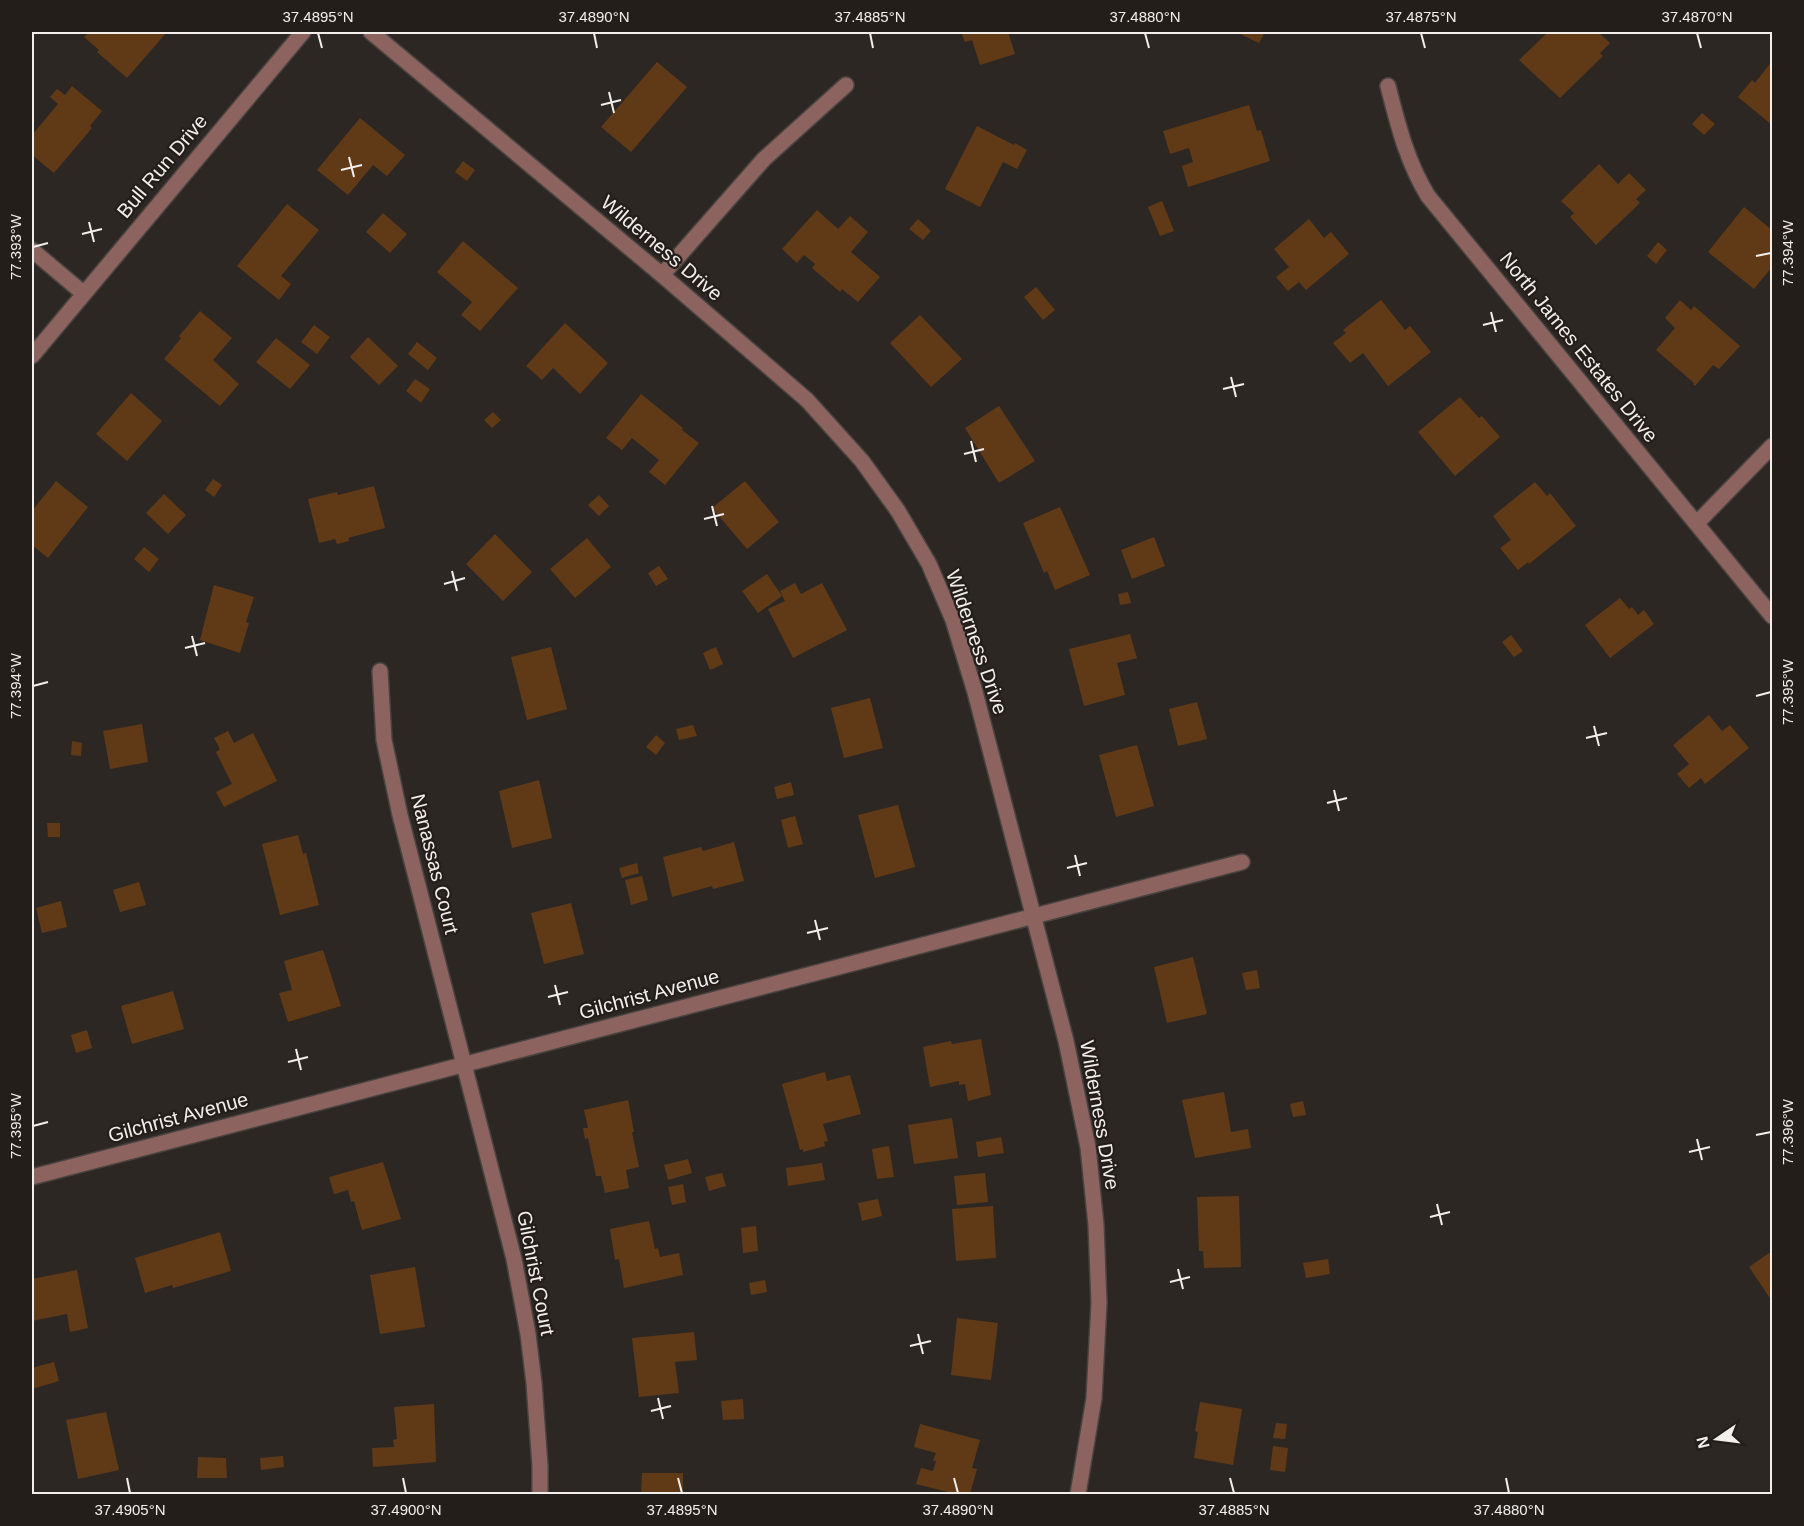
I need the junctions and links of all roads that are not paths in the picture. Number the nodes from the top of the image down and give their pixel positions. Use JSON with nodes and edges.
{"nodes":[{"id":1,"x":303,"y":32,"type":"edge"},
{"id":2,"x":371,"y":32,"type":"edge"},
{"id":3,"x":846,"y":85,"type":"dead end"},
{"id":4,"x":1388,"y":86,"type":"dead end"},
{"id":5,"x":32,"y":250,"type":"edge"},
{"id":6,"x":662,"y":275,"type":"junction"},
{"id":7,"x":83,"y":293,"type":"junction"},
{"id":8,"x":32,"y":356,"type":"edge"},
{"id":9,"x":1773,"y":446,"type":"edge"},
{"id":10,"x":1697,"y":524,"type":"junction"},
{"id":11,"x":1773,"y":616,"type":"edge"},
{"id":12,"x":380,"y":671,"type":"dead end"},
{"id":13,"x":1242,"y":862,"type":"dead end"},
{"id":14,"x":1034,"y":915,"type":"junction"},
{"id":15,"x":465,"y":1064,"type":"junction"},
{"id":16,"x":32,"y":1177,"type":"edge"},
{"id":17,"x":540,"y":1494,"type":"edge"},
{"id":18,"x":1078,"y":1494,"type":"edge"}],
"edges":[{"from":1,"to":7,"type":"street","name":"Bull Run Drive"},
{"from":2,"to":6,"type":"street","name":"Wilderness Drive"},
{"from":3,"to":6,"type":"street"},
{"from":4,"to":10,"type":"street","name":"North James Estates Drive"},
{"from":5,"to":7,"type":"street"},
{"from":6,"to":14,"type":"street","name":"Wilderness Drive"},
{"from":7,"to":8,"type":"street","name":"Bull Run Drive"},
{"from":9,"to":10,"type":"street"},
{"from":10,"to":11,"type":"street","name":"North James Estates Drive"},
{"from":12,"to":15,"type":"street","name":"Nanassas Court"},
{"from":13,"to":14,"type":"street","name":"Gilchrist Avenue"},
{"from":14,"to":15,"type":"street","name":"Gilchrist Avenue"},
{"from":14,"to":18,"type":"street","name":"Wilderness Drive"},
{"from":15,"to":16,"type":"street","name":"Gilchrist Avenue"},
{"from":15,"to":17,"type":"street","name":"Gilchrist Court"}]}
